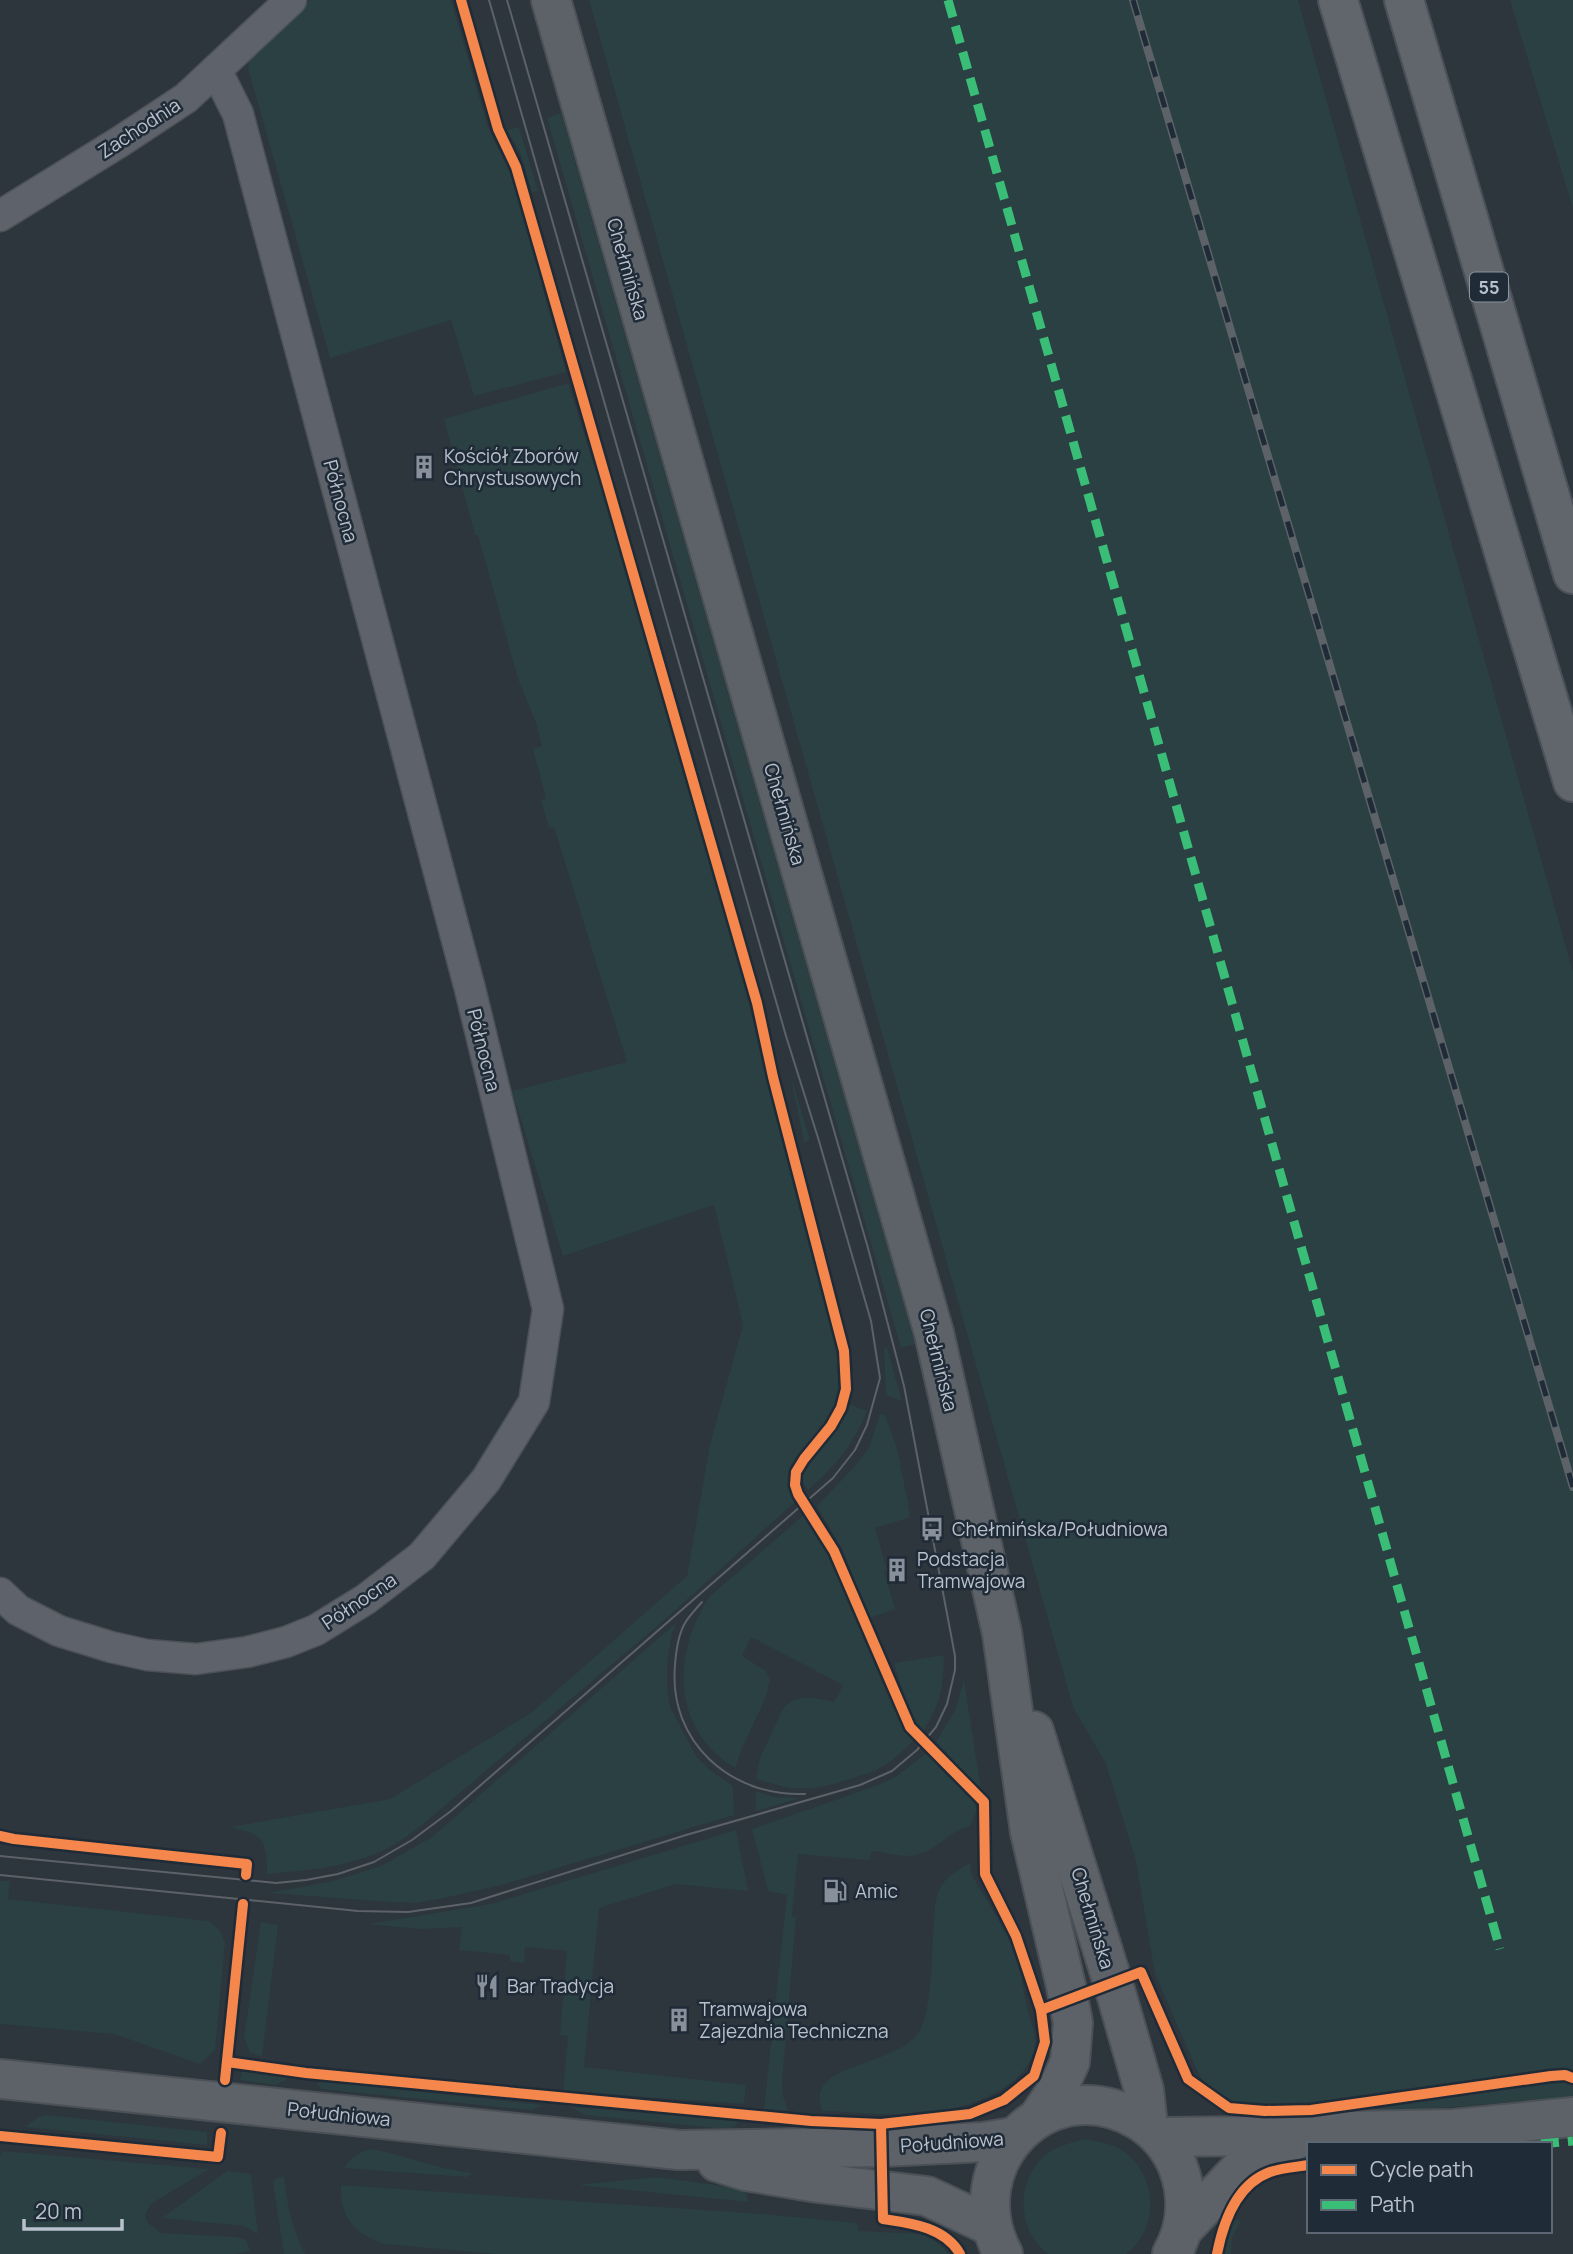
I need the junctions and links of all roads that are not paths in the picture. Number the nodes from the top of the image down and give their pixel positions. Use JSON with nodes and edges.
{"nodes":[{"id":1,"x":291,"y":0,"type":"edge"},
{"id":2,"x":551,"y":0,"type":"edge"},
{"id":3,"x":1338,"y":0,"type":"edge"},
{"id":4,"x":1404,"y":0,"type":"edge"},
{"id":5,"x":216,"y":70,"type":"junction"},
{"id":6,"x":0,"y":216,"type":"edge"},
{"id":7,"x":1573,"y":574,"type":"edge"},
{"id":8,"x":1573,"y":782,"type":"edge"},
{"id":9,"x":0,"y":1593,"type":"edge"},
{"id":10,"x":1002,"y":1633,"type":"junction"},
{"id":11,"x":0,"y":2079,"type":"edge"},
{"id":12,"x":1573,"y":2118,"type":"edge"},
{"id":13,"x":1026,"y":2127,"type":"junction"},
{"id":14,"x":1154,"y":2131,"type":"junction"},
{"id":15,"x":1298,"y":2137,"type":"junction"},
{"id":16,"x":679,"y":2150,"type":"junction"},
{"id":17,"x":997,"y":2240,"type":"edge"},
{"id":18,"x":1177,"y":2241,"type":"edge"}],
"edges":[{"from":1,"to":5,"type":"street","name":"Zachodnia"},
{"from":2,"to":10,"type":"main road","name":"Chełmińska"},
{"from":3,"to":8,"type":"main road"},
{"from":4,"to":7,"type":"main road","number":"55"},
{"from":5,"to":6,"type":"street","name":"Zachodnia"},
{"from":5,"to":9,"type":"street","name":"Północna"},
{"from":10,"to":13,"type":"main road","name":"Chełmińska"},
{"from":10,"to":14,"type":"main road","name":"Chełmińska"},
{"from":11,"to":16,"type":"main road","name":"Południowa"},
{"from":12,"to":15,"type":"main road"},
{"from":13,"to":14,"type":"main road","name":"Południowa"},
{"from":13,"to":16,"type":"main road","name":"Południowa"},
{"from":13,"to":17,"type":"main road","name":"Chełmińska"},
{"from":14,"to":15,"type":"main road"},
{"from":14,"to":18,"type":"main road"},
{"from":15,"to":18,"type":"main road"},
{"from":16,"to":17,"type":"main road","name":"Południowa"}]}
